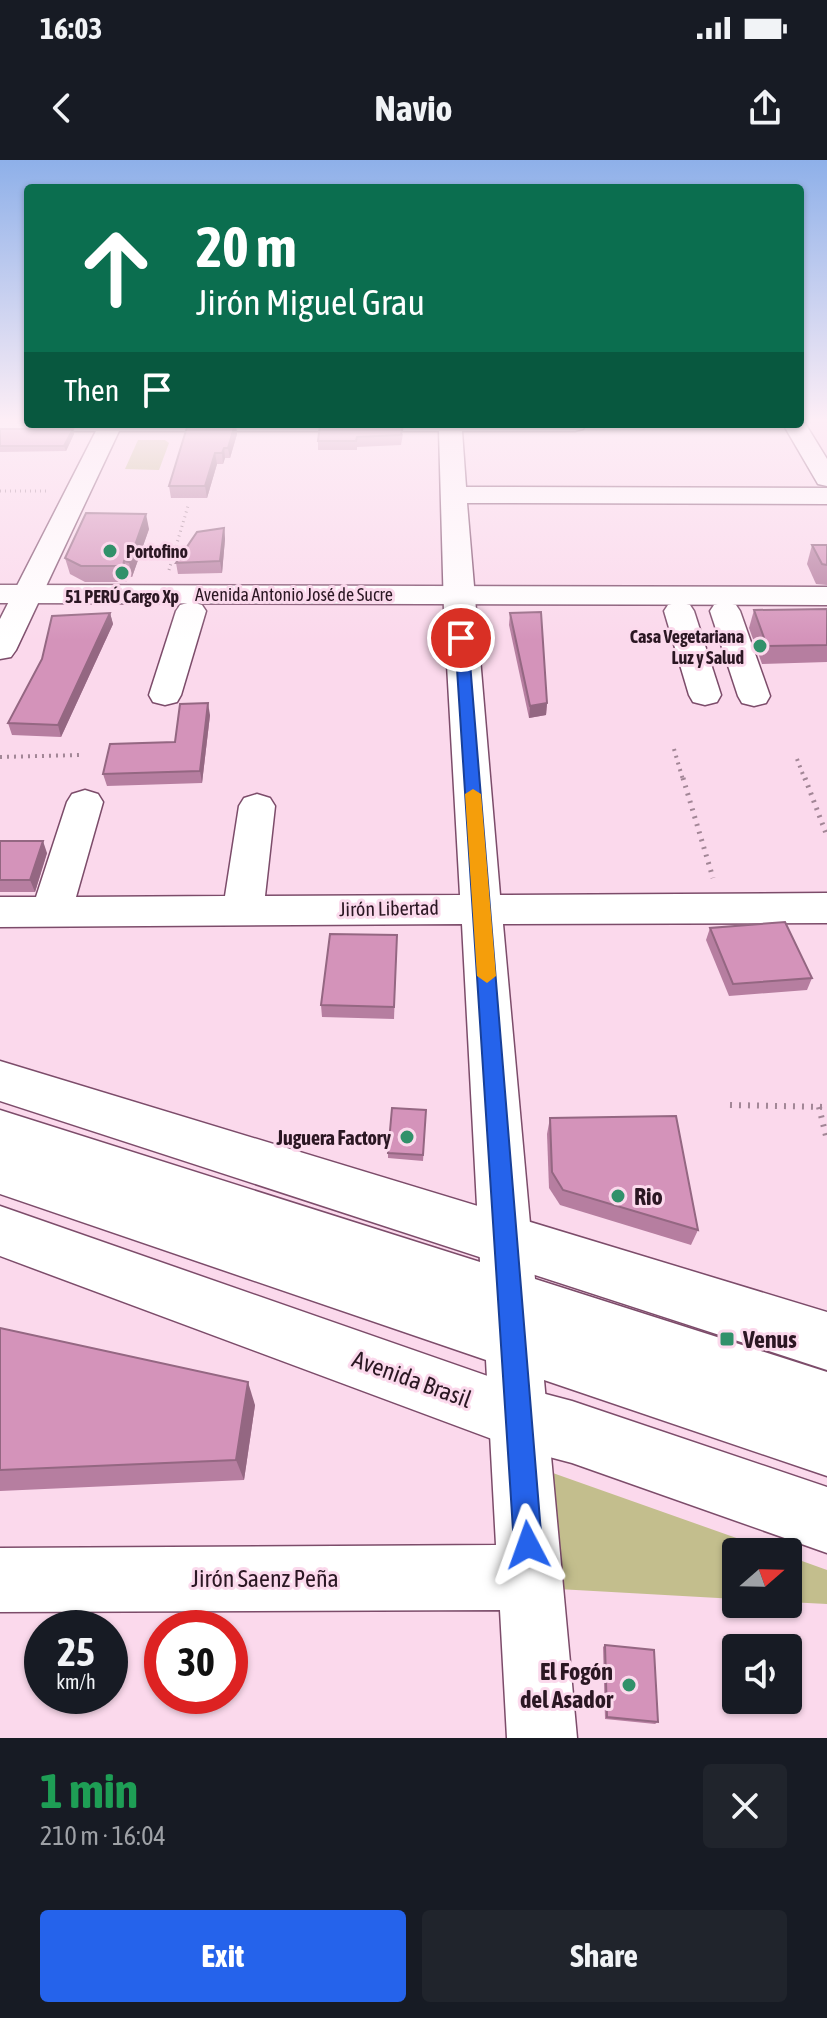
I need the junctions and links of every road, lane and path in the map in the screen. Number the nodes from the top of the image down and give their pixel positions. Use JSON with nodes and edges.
{"nodes":[{"id":1,"x":76,"y":494,"type":"edge"},
{"id":2,"x":453,"y":495,"type":"joint"},
{"id":3,"x":827,"y":496,"type":"edge"},
{"id":4,"x":188,"y":506,"type":"edge"},
{"id":5,"x":162,"y":594,"type":"junction"},
{"id":6,"x":827,"y":596,"type":"edge"},
{"id":7,"x":12,"y":603,"type":"edge"},
{"id":8,"x":459,"y":603,"type":"junction"},
{"id":9,"x":191,"y":611,"type":"junction"},
{"id":10,"x":679,"y":611,"type":"junction"},
{"id":11,"x":725,"y":611,"type":"junction"},
{"id":12,"x":827,"y":611,"type":"edge"},
{"id":13,"x":0,"y":650,"type":"edge"},
{"id":14,"x":165,"y":695,"type":"dead end"},
{"id":15,"x":705,"y":695,"type":"dead end"},
{"id":16,"x":754,"y":696,"type":"dead end"},
{"id":17,"x":674,"y":749,"type":"dead end"},
{"id":18,"x":80,"y":755,"type":"dead end"},
{"id":19,"x":0,"y":757,"type":"edge"},
{"id":20,"x":797,"y":759,"type":"dead end"},
{"id":21,"x":85,"y":802,"type":"dead end"},
{"id":22,"x":257,"y":806,"type":"dead end"},
{"id":23,"x":827,"y":836,"type":"edge"},
{"id":24,"x":481,"y":907,"type":"junction"},
{"id":25,"x":721,"y":908,"type":"junction"},
{"id":26,"x":827,"y":908,"type":"edge"},
{"id":27,"x":243,"y":910,"type":"junction"},
{"id":28,"x":0,"y":912,"type":"edge"},
{"id":29,"x":51,"y":912,"type":"junction"},
{"id":30,"x":0,"y":1081,"type":"edge"},
{"id":31,"x":730,"y":1105,"type":"dead end"},
{"id":32,"x":819,"y":1107,"type":"junction"},
{"id":33,"x":827,"y":1107,"type":"edge"},
{"id":34,"x":0,"y":1131,"type":"edge"},
{"id":35,"x":827,"y":1140,"type":"edge"},
{"id":36,"x":0,"y":1172,"type":"edge"},
{"id":37,"x":0,"y":1231,"type":"edge"},
{"id":38,"x":506,"y":1241,"type":"junction"},
{"id":39,"x":512,"y":1322,"type":"junction"},
{"id":40,"x":827,"y":1341,"type":"edge"},
{"id":41,"x":827,"y":1401,"type":"edge"},
{"id":42,"x":519,"y":1418,"type":"junction"},
{"id":43,"x":827,"y":1446,"type":"edge"},
{"id":44,"x":827,"y":1520,"type":"edge"},
{"id":45,"x":530,"y":1577,"type":"junction"},
{"id":46,"x":0,"y":1580,"type":"edge"},
{"id":47,"x":542,"y":1738,"type":"edge"}],
"edges":[{"from":1,"to":7,"type":"street"},
{"from":2,"to":3,"type":"street"},
{"from":2,"to":8,"type":"street"},
{"from":4,"to":5,"type":"path"},
{"from":5,"to":7,"type":"main road","name":"Avenida Antonio José de Sucre"},
{"from":5,"to":8,"type":"main road","name":"Avenida Antonio José de Sucre"},
{"from":6,"to":8,"type":"main road","name":"Avenida Antonio José de Sucre"},
{"from":7,"to":9,"type":"main road","name":"Avenida Antonio José de Sucre"},
{"from":7,"to":13,"type":"street"},
{"from":8,"to":9,"type":"main road","name":"Avenida Antonio José de Sucre"},
{"from":8,"to":10,"type":"main road","name":"Avenida Antonio José de Sucre"},
{"from":8,"to":24,"type":"street"},
{"from":9,"to":14,"type":"street"},
{"from":10,"to":11,"type":"main road","name":"Avenida Antonio José de Sucre"},
{"from":10,"to":15,"type":"street"},
{"from":11,"to":12,"type":"main road","name":"Avenida Antonio José de Sucre"},
{"from":11,"to":16,"type":"street"},
{"from":17,"to":25,"type":"path"},
{"from":18,"to":19,"type":"path"},
{"from":20,"to":23,"type":"path"},
{"from":21,"to":29,"type":"street"},
{"from":22,"to":27,"type":"street"},
{"from":24,"to":25,"type":"street","name":"Jirón Libertad"},
{"from":24,"to":27,"type":"street","name":"Jirón Libertad"},
{"from":24,"to":38,"type":"street"},
{"from":25,"to":26,"type":"street","name":"Jirón Libertad"},
{"from":27,"to":29,"type":"street","name":"Jirón Libertad"},
{"from":28,"to":29,"type":"street","name":"Jirón Libertad"},
{"from":30,"to":38,"type":"main road"},
{"from":31,"to":32,"type":"path"},
{"from":32,"to":33,"type":"path"},
{"from":32,"to":35,"type":"path"},
{"from":34,"to":39,"type":"street"},
{"from":36,"to":39,"type":"street"},
{"from":37,"to":42,"type":"main road","name":"Avenida Brasil"},
{"from":38,"to":39,"type":"street"},
{"from":38,"to":40,"type":"main road"},
{"from":39,"to":41,"type":"street"},
{"from":39,"to":42,"type":"street"},
{"from":39,"to":43,"type":"street"},
{"from":42,"to":44,"type":"main road","name":"Avenida Brasil"},
{"from":42,"to":45,"type":"street"},
{"from":45,"to":46,"type":"street","name":"Jirón Saenz Peña"},
{"from":45,"to":47,"type":"street"}]}
